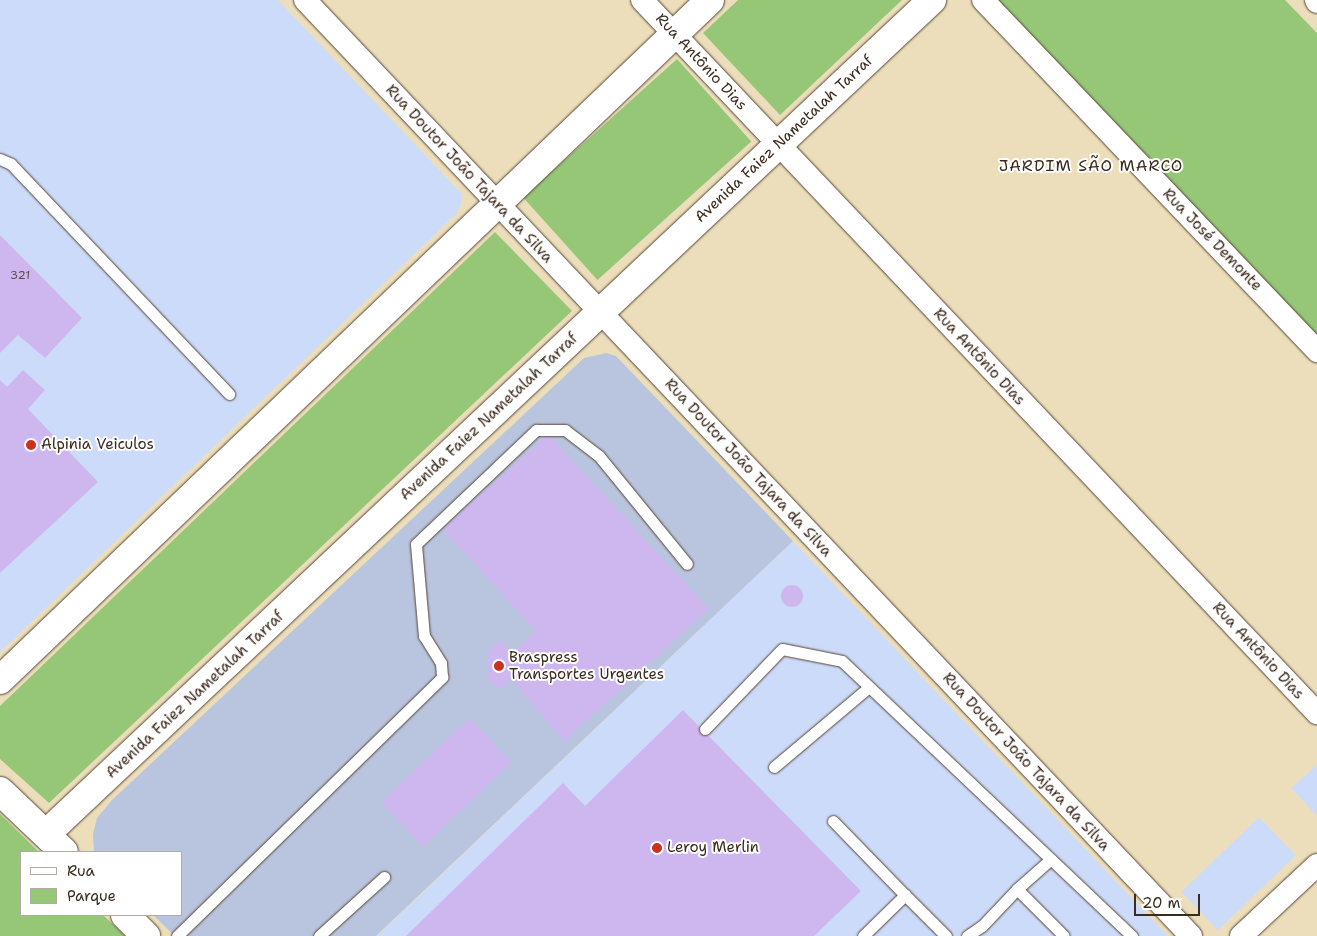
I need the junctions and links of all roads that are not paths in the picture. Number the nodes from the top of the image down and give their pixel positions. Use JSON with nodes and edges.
{"nodes":[{"id":1,"x":305,"y":0,"type":"edge"},
{"id":2,"x":642,"y":0,"type":"edge"},
{"id":3,"x":710,"y":0,"type":"edge"},
{"id":4,"x":932,"y":0,"type":"edge"},
{"id":5,"x":983,"y":0,"type":"edge"},
{"id":6,"x":674,"y":34,"type":"junction"},
{"id":7,"x":779,"y":145,"type":"junction"},
{"id":8,"x":0,"y":159,"type":"edge"},
{"id":9,"x":497,"y":204,"type":"junction"},
{"id":10,"x":601,"y":312,"type":"junction"},
{"id":11,"x":1317,"y":350,"type":"edge"},
{"id":12,"x":229,"y":394,"type":"dead end"},
{"id":13,"x":687,"y":564,"type":"dead end"},
{"id":14,"x":0,"y":680,"type":"edge"},
{"id":15,"x":869,"y":687,"type":"junction"},
{"id":16,"x":1317,"y":713,"type":"edge"},
{"id":17,"x":705,"y":729,"type":"dead end"},
{"id":18,"x":774,"y":767,"type":"dead end"},
{"id":19,"x":0,"y":790,"type":"edge"},
{"id":20,"x":833,"y":821,"type":"dead end"},
{"id":21,"x":55,"y":843,"type":"edge"},
{"id":22,"x":1050,"y":859,"type":"junction"},
{"id":23,"x":1317,"y":865,"type":"edge"},
{"id":24,"x":384,"y":877,"type":"dead end"},
{"id":25,"x":1016,"y":889,"type":"junction"},
{"id":26,"x":905,"y":895,"type":"junction"},
{"id":27,"x":126,"y":916,"type":"edge"},
{"id":28,"x":146,"y":936,"type":"edge"},
{"id":29,"x":177,"y":936,"type":"edge"},
{"id":30,"x":319,"y":936,"type":"edge"},
{"id":31,"x":864,"y":936,"type":"edge"},
{"id":32,"x":946,"y":936,"type":"edge"},
{"id":33,"x":967,"y":936,"type":"edge"},
{"id":34,"x":1064,"y":936,"type":"edge"},
{"id":35,"x":1132,"y":936,"type":"edge"},
{"id":36,"x":1191,"y":936,"type":"edge"},
{"id":37,"x":1241,"y":936,"type":"edge"}],
"edges":[{"from":1,"to":9,"type":"street","name":"Rua Doutor João Tajara da Silva"},
{"from":2,"to":6,"type":"street","name":"Rua Antônio Dias"},
{"from":3,"to":6,"type":"street"},
{"from":4,"to":7,"type":"street","name":"Avenida Faiez Nametalah Tarraf"},
{"from":5,"to":11,"type":"street","name":"Rua José Demonte"},
{"from":6,"to":7,"type":"street","name":"Rua Antônio Dias"},
{"from":6,"to":9,"type":"street"},
{"from":7,"to":10,"type":"street","name":"Avenida Faiez Nametalah Tarraf"},
{"from":7,"to":16,"type":"street","name":"Rua Antônio Dias"},
{"from":8,"to":12,"type":"lane"},
{"from":9,"to":10,"type":"street","name":"Rua Doutor João Tajara da Silva"},
{"from":9,"to":14,"type":"street"},
{"from":10,"to":21,"type":"street","name":"Avenida Faiez Nametalah Tarraf"},
{"from":10,"to":36,"type":"street","name":"Rua Doutor João Tajara da Silva"},
{"from":13,"to":29,"type":"lane"},
{"from":15,"to":17,"type":"lane"},
{"from":15,"to":18,"type":"lane"},
{"from":15,"to":22,"type":"lane"},
{"from":19,"to":21,"type":"street"},
{"from":20,"to":26,"type":"lane"},
{"from":22,"to":25,"type":"lane"},
{"from":22,"to":35,"type":"lane"},
{"from":23,"to":37,"type":"street"},
{"from":24,"to":30,"type":"lane"},
{"from":25,"to":33,"type":"lane"},
{"from":25,"to":34,"type":"lane"},
{"from":26,"to":31,"type":"lane"},
{"from":26,"to":32,"type":"lane"},
{"from":27,"to":28,"type":"street"}]}
